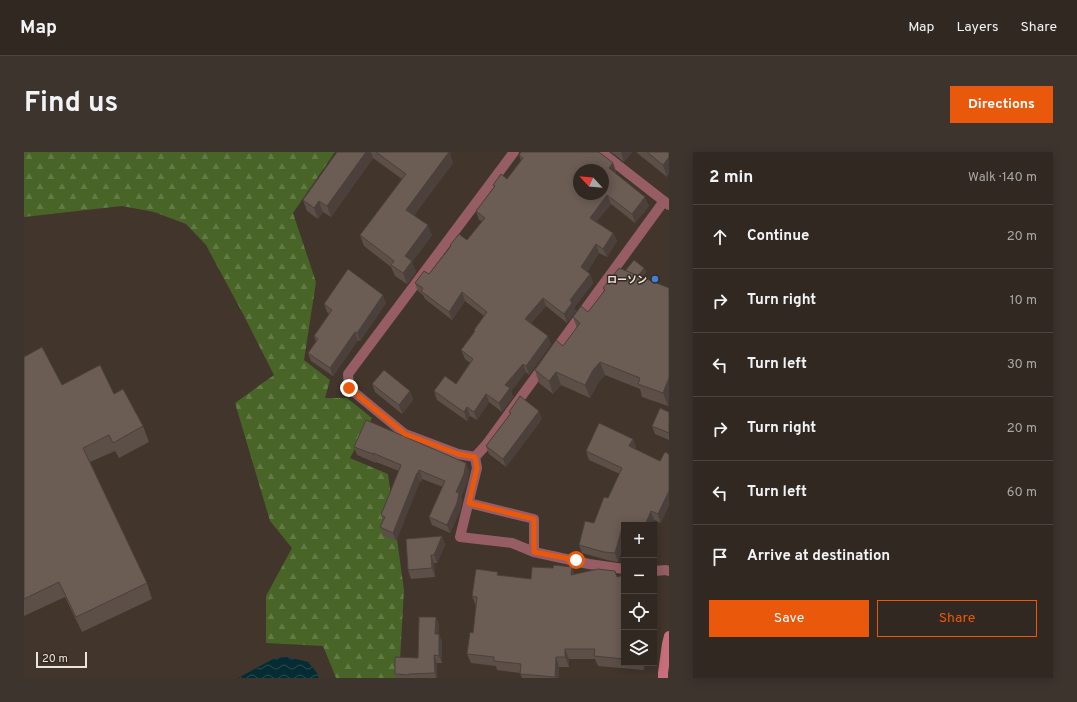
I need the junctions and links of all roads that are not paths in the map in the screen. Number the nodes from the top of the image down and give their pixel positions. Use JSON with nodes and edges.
{"nodes":[{"id":1,"x":514,"y":152,"type":"edge"},
{"id":2,"x":602,"y":152,"type":"edge"},
{"id":3,"x":666,"y":203,"type":"edge"},
{"id":4,"x":475,"y":457,"type":"junction"},
{"id":5,"x":469,"y":503,"type":"junction"},
{"id":6,"x":534,"y":552,"type":"junction"},
{"id":7,"x":621,"y":569,"type":"edge"},
{"id":8,"x":657,"y":571,"type":"edge"},
{"id":9,"x":669,"y":571,"type":"edge"},
{"id":10,"x":669,"y":636,"type":"edge"},
{"id":11,"x":663,"y":678,"type":"edge"}],
"edges":[{"from":1,"to":4,"type":"street"},
{"from":2,"to":3,"type":"street"},
{"from":3,"to":4,"type":"street"},
{"from":4,"to":5,"type":"street"},
{"from":5,"to":6,"type":"street"},
{"from":5,"to":6,"type":"street"},
{"from":6,"to":7,"type":"street"},
{"from":8,"to":9,"type":"street"},
{"from":10,"to":11,"type":"main road"}]}
